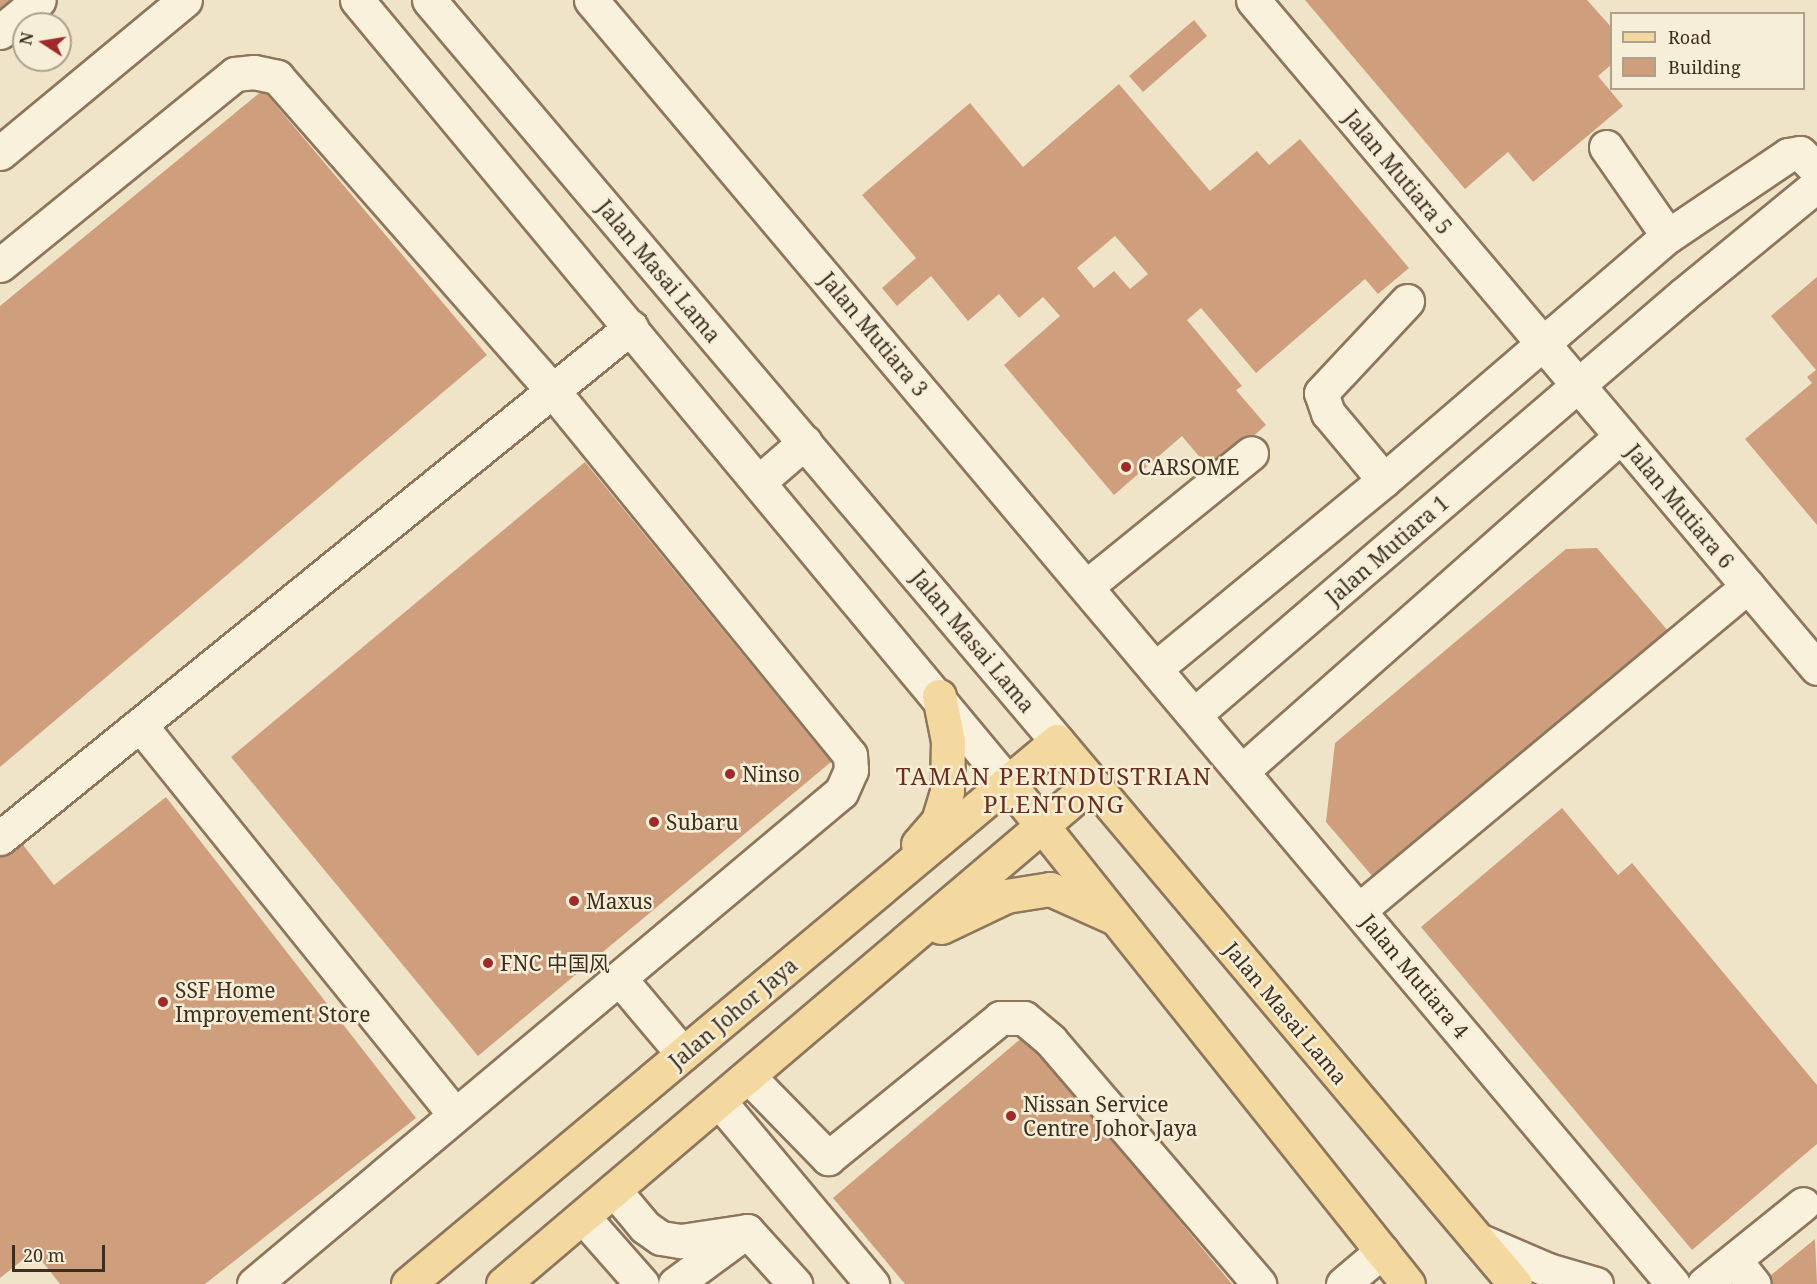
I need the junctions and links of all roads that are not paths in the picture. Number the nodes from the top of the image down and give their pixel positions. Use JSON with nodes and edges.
{"nodes":[{"id":1,"x":39,"y":0,"type":"edge"},
{"id":2,"x":185,"y":0,"type":"edge"},
{"id":3,"x":357,"y":0,"type":"edge"},
{"id":4,"x":429,"y":0,"type":"edge"},
{"id":5,"x":591,"y":0,"type":"edge"},
{"id":6,"x":1253,"y":0,"type":"edge"},
{"id":7,"x":0,"y":32,"type":"edge"},
{"id":8,"x":1606,"y":147,"type":"dead end"},
{"id":9,"x":0,"y":153,"type":"edge"},
{"id":10,"x":1817,"y":170,"type":"edge"},
{"id":11,"x":1817,"y":185,"type":"edge"},
{"id":12,"x":1668,"y":236,"type":"junction"},
{"id":13,"x":0,"y":265,"type":"edge"},
{"id":14,"x":1407,"y":302,"type":"dead end"},
{"id":15,"x":631,"y":327,"type":"junction"},
{"id":16,"x":1543,"y":344,"type":"junction"},
{"id":17,"x":1578,"y":385,"type":"junction"},
{"id":18,"x":553,"y":391,"type":"junction"},
{"id":19,"x":1621,"y":436,"type":"junction"},
{"id":20,"x":805,"y":442,"type":"junction"},
{"id":21,"x":1251,"y":453,"type":"dead end"},
{"id":22,"x":761,"y":480,"type":"junction"},
{"id":23,"x":1384,"y":480,"type":"junction"},
{"id":24,"x":1087,"y":586,"type":"junction"},
{"id":25,"x":1748,"y":586,"type":"junction"},
{"id":26,"x":1156,"y":668,"type":"junction"},
{"id":27,"x":1817,"y":668,"type":"edge"},
{"id":28,"x":939,"y":696,"type":"junction"},
{"id":29,"x":1195,"y":714,"type":"junction"},
{"id":30,"x":140,"y":725,"type":"junction"},
{"id":31,"x":1057,"y":741,"type":"junction"},
{"id":32,"x":1242,"y":771,"type":"junction"},
{"id":33,"x":1008,"y":783,"type":"junction"},
{"id":34,"x":1092,"y":783,"type":"junction"},
{"id":35,"x":1042,"y":825,"type":"junction"},
{"id":36,"x":0,"y":838,"type":"edge"},
{"id":37,"x":869,"y":899,"type":"junction"},
{"id":38,"x":1359,"y":910,"type":"junction"},
{"id":39,"x":1116,"y":918,"type":"junction"},
{"id":40,"x":901,"y":945,"type":"junction"},
{"id":41,"x":619,"y":978,"type":"junction"},
{"id":42,"x":683,"y":1054,"type":"junction"},
{"id":43,"x":748,"y":1076,"type":"junction"},
{"id":44,"x":719,"y":1101,"type":"junction"},
{"id":45,"x":455,"y":1115,"type":"junction"},
{"id":46,"x":828,"y":1158,"type":"junction"},
{"id":47,"x":794,"y":1187,"type":"junction"},
{"id":48,"x":614,"y":1190,"type":"junction"},
{"id":49,"x":1803,"y":1204,"type":"dead end"},
{"id":50,"x":582,"y":1217,"type":"junction"},
{"id":51,"x":747,"y":1231,"type":"junction"},
{"id":52,"x":1478,"y":1240,"type":"junction"},
{"id":53,"x":1382,"y":1251,"type":"junction"},
{"id":54,"x":1745,"y":1273,"type":"edge"},
{"id":55,"x":519,"y":1278,"type":"edge"},
{"id":56,"x":697,"y":1278,"type":"edge"},
{"id":57,"x":254,"y":1284,"type":"edge"},
{"id":58,"x":408,"y":1284,"type":"edge"},
{"id":59,"x":642,"y":1284,"type":"edge"},
{"id":60,"x":795,"y":1284,"type":"edge"},
{"id":61,"x":872,"y":1284,"type":"edge"},
{"id":62,"x":1259,"y":1284,"type":"edge"},
{"id":63,"x":1343,"y":1284,"type":"edge"},
{"id":64,"x":1408,"y":1284,"type":"edge"},
{"id":65,"x":1515,"y":1284,"type":"edge"},
{"id":66,"x":1596,"y":1284,"type":"edge"},
{"id":67,"x":1674,"y":1284,"type":"edge"},
{"id":68,"x":1704,"y":1284,"type":"edge"}],
"edges":[{"from":1,"to":7,"type":"street"},
{"from":2,"to":9,"type":"street"},
{"from":3,"to":15,"type":"street"},
{"from":4,"to":20,"type":"street","name":"Jalan Masai Lama"},
{"from":5,"to":24,"type":"street","name":"Jalan Mutiara 3"},
{"from":6,"to":16,"type":"street","name":"Jalan Mutiara 5"},
{"from":8,"to":12,"type":"street"},
{"from":10,"to":12,"type":"street"},
{"from":11,"to":17,"type":"street","name":"Jalan Mutiara 1"},
{"from":12,"to":16,"type":"street"},
{"from":13,"to":18,"type":"street"},
{"from":14,"to":23,"type":"street"},
{"from":15,"to":18,"type":"street"},
{"from":15,"to":22,"type":"street"},
{"from":16,"to":17,"type":"street","name":"Jalan Mutiara 6"},
{"from":16,"to":23,"type":"street"},
{"from":17,"to":19,"type":"street","name":"Jalan Mutiara 6"},
{"from":17,"to":29,"type":"street","name":"Jalan Mutiara 1"},
{"from":18,"to":30,"type":"street"},
{"from":18,"to":41,"type":"street"},
{"from":19,"to":25,"type":"street","name":"Jalan Mutiara 6"},
{"from":19,"to":32,"type":"street"},
{"from":20,"to":22,"type":"street"},
{"from":20,"to":31,"type":"street","name":"Jalan Masai Lama"},
{"from":21,"to":24,"type":"street"},
{"from":22,"to":28,"type":"street"},
{"from":23,"to":26,"type":"street"},
{"from":24,"to":26,"type":"street","name":"Jalan Mutiara 3"},
{"from":25,"to":27,"type":"street","name":"Jalan Mutiara 6"},
{"from":25,"to":38,"type":"street"},
{"from":26,"to":29,"type":"street","name":"Jalan Mutiara 4"},
{"from":28,"to":33,"type":"street"},
{"from":28,"to":37,"type":"main road"},
{"from":29,"to":32,"type":"street","name":"Jalan Mutiara 4"},
{"from":30,"to":36,"type":"street"},
{"from":30,"to":45,"type":"street"},
{"from":31,"to":33,"type":"main road","name":"Jalan Johor Jaya"},
{"from":31,"to":34,"type":"main road","name":"Jalan Masai Lama"},
{"from":32,"to":38,"type":"street","name":"Jalan Mutiara 4"},
{"from":33,"to":35,"type":"main road"},
{"from":33,"to":37,"type":"main road","name":"Jalan Johor Jaya"},
{"from":34,"to":35,"type":"main road"},
{"from":34,"to":52,"type":"main road","name":"Jalan Masai Lama"},
{"from":35,"to":39,"type":"main road"},
{"from":35,"to":40,"type":"main road"},
{"from":37,"to":42,"type":"main road","name":"Jalan Johor Jaya"},
{"from":38,"to":67,"type":"street","name":"Jalan Mutiara 4"},
{"from":39,"to":40,"type":"main road"},
{"from":39,"to":53,"type":"main road"},
{"from":40,"to":43,"type":"main road"},
{"from":41,"to":42,"type":"street"},
{"from":41,"to":45,"type":"street"},
{"from":42,"to":58,"type":"main road","name":"Jalan Johor Jaya"},
{"from":43,"to":44,"type":"main road"},
{"from":43,"to":46,"type":"street"},
{"from":44,"to":47,"type":"street"},
{"from":44,"to":48,"type":"main road"},
{"from":45,"to":57,"type":"street"},
{"from":46,"to":47,"type":"street"},
{"from":46,"to":62,"type":"street"},
{"from":47,"to":61,"type":"street"},
{"from":48,"to":50,"type":"main road"},
{"from":48,"to":51,"type":"street"},
{"from":49,"to":54,"type":"street"},
{"from":50,"to":55,"type":"main road"},
{"from":50,"to":59,"type":"street"},
{"from":51,"to":56,"type":"street"},
{"from":51,"to":60,"type":"street"},
{"from":52,"to":65,"type":"main road","name":"Jalan Masai Lama"},
{"from":52,"to":66,"type":"street"},
{"from":53,"to":63,"type":"street"},
{"from":53,"to":64,"type":"main road"},
{"from":54,"to":68,"type":"street"}]}
